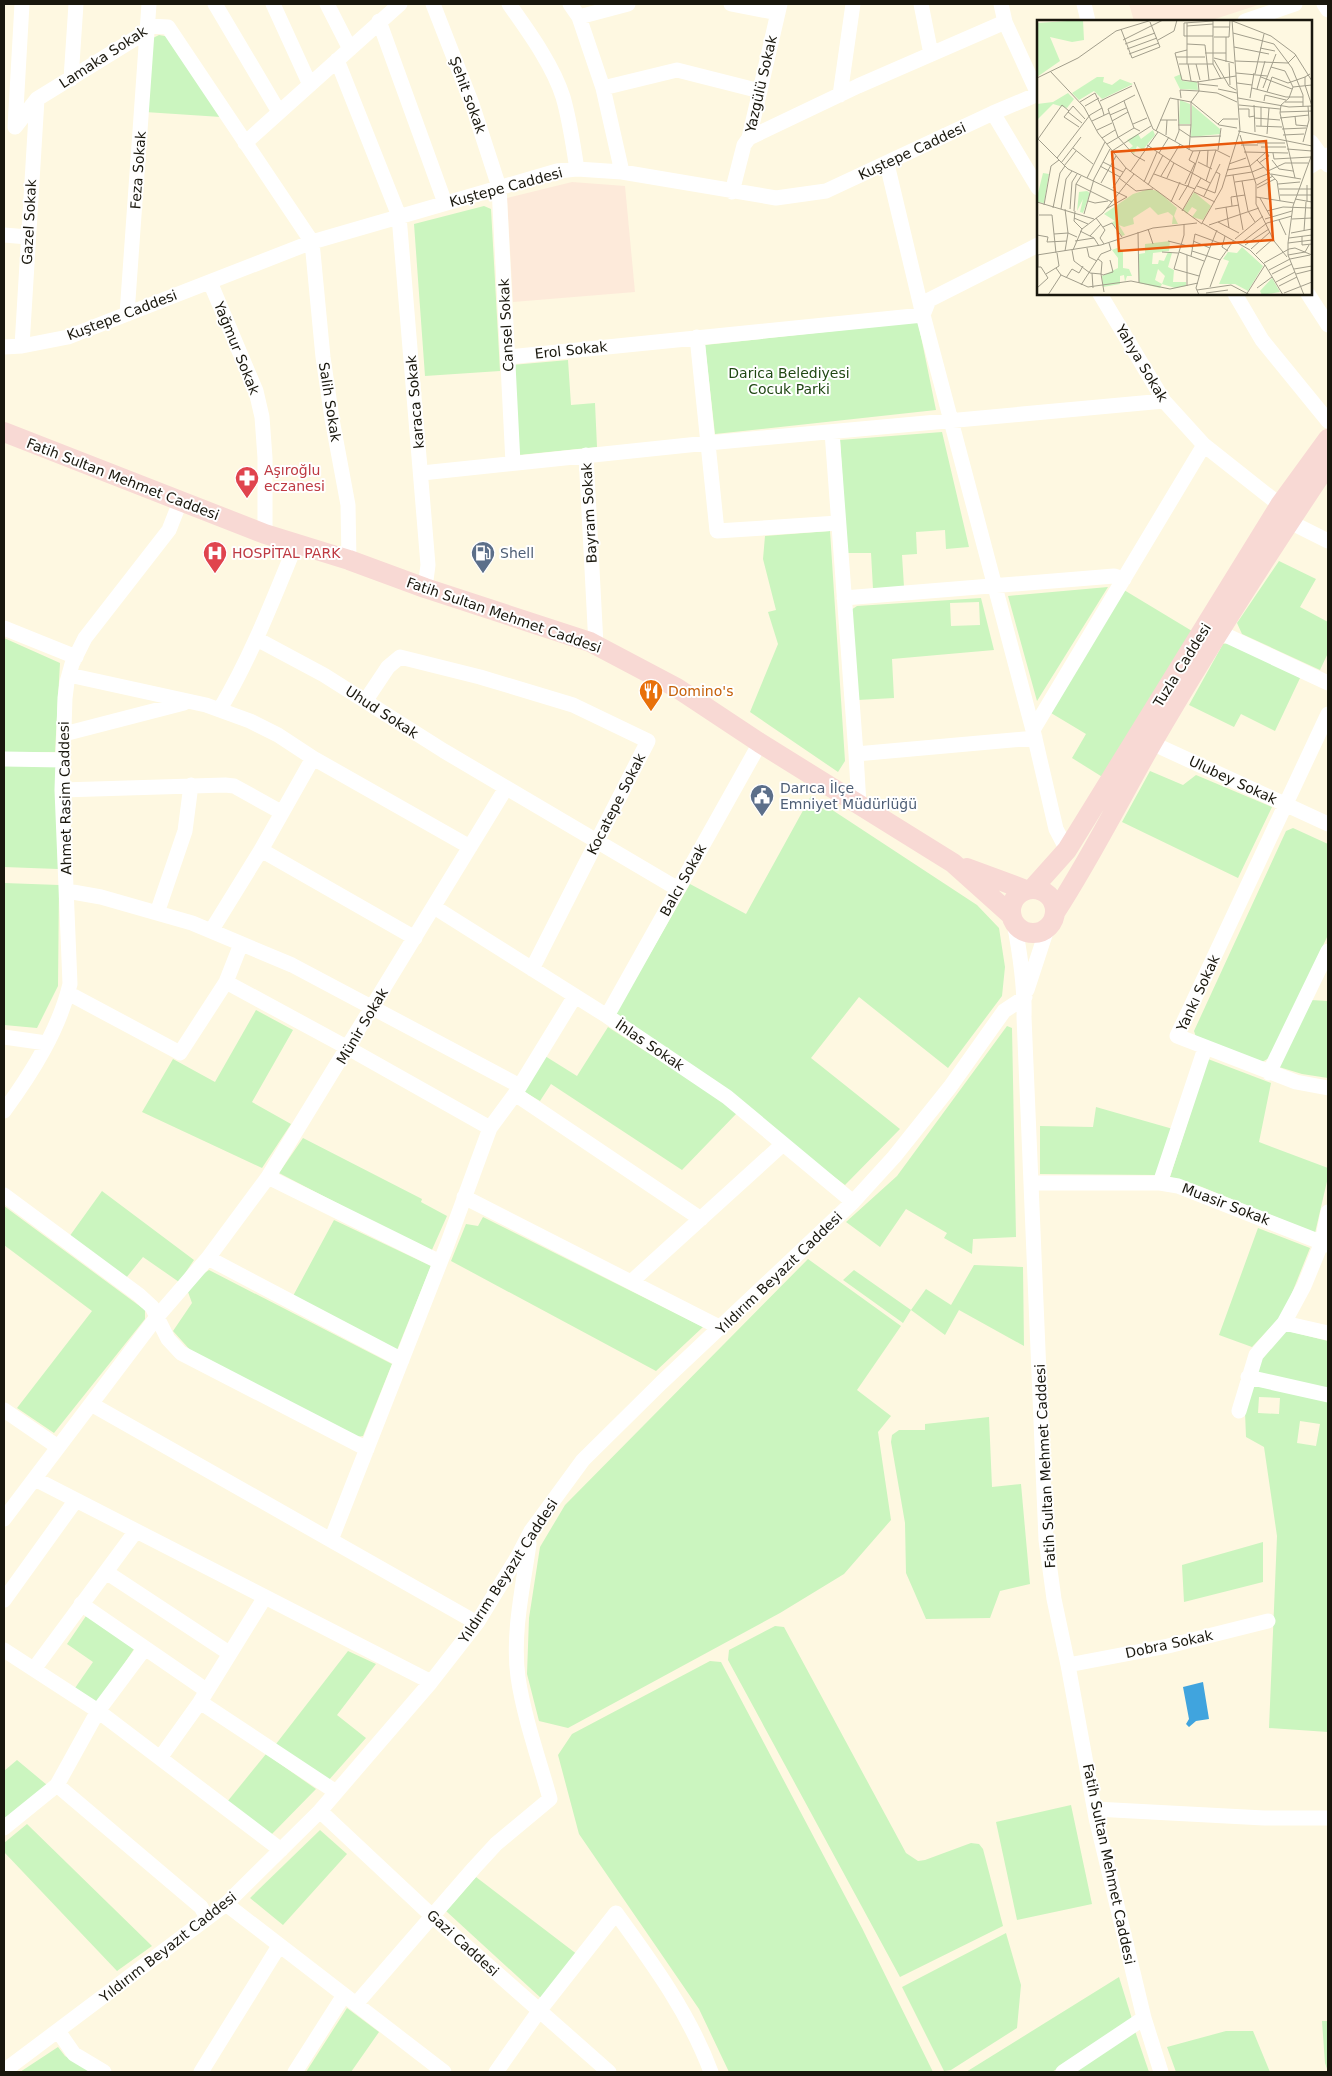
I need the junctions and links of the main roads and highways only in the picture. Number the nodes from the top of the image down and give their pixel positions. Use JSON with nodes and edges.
{"nodes":[{"id":1,"x":4,"y":432,"type":"edge"},
{"id":2,"x":1328,"y":439,"type":"edge"},
{"id":3,"x":1328,"y":464,"type":"edge"},
{"id":4,"x":1285,"y":513,"type":"junction"},
{"id":5,"x":1145,"y":740,"type":"junction"},
{"id":6,"x":953,"y":863,"type":"junction"},
{"id":7,"x":1029,"y":889,"type":"junction"},
{"id":8,"x":1012,"y":919,"type":"junction"},
{"id":9,"x":1052,"y":920,"type":"junction"}],
"edges":[{"from":1,"to":6,"type":"main road","name":"Fatih Sultan Mehmet Caddesi"},
{"from":2,"to":4,"type":"main road","name":"Tuzla Caddesi"},
{"from":3,"to":4,"type":"main road","name":"Tuzla Caddesi"},
{"from":4,"to":5,"type":"main road","name":"Tuzla Caddesi"},
{"from":4,"to":5,"type":"main road","name":"Tuzla Caddesi"},
{"from":5,"to":7,"type":"main road","name":"Tuzla Caddesi"},
{"from":5,"to":9,"type":"main road","name":"Tuzla Caddesi"},
{"from":6,"to":7,"type":"main road"},
{"from":6,"to":8,"type":"main road","name":"Fatih Sultan Mehmet Caddesi"},
{"from":7,"to":8,"type":"main road"},
{"from":7,"to":9,"type":"main road"},
{"from":8,"to":9,"type":"main road"}]}
